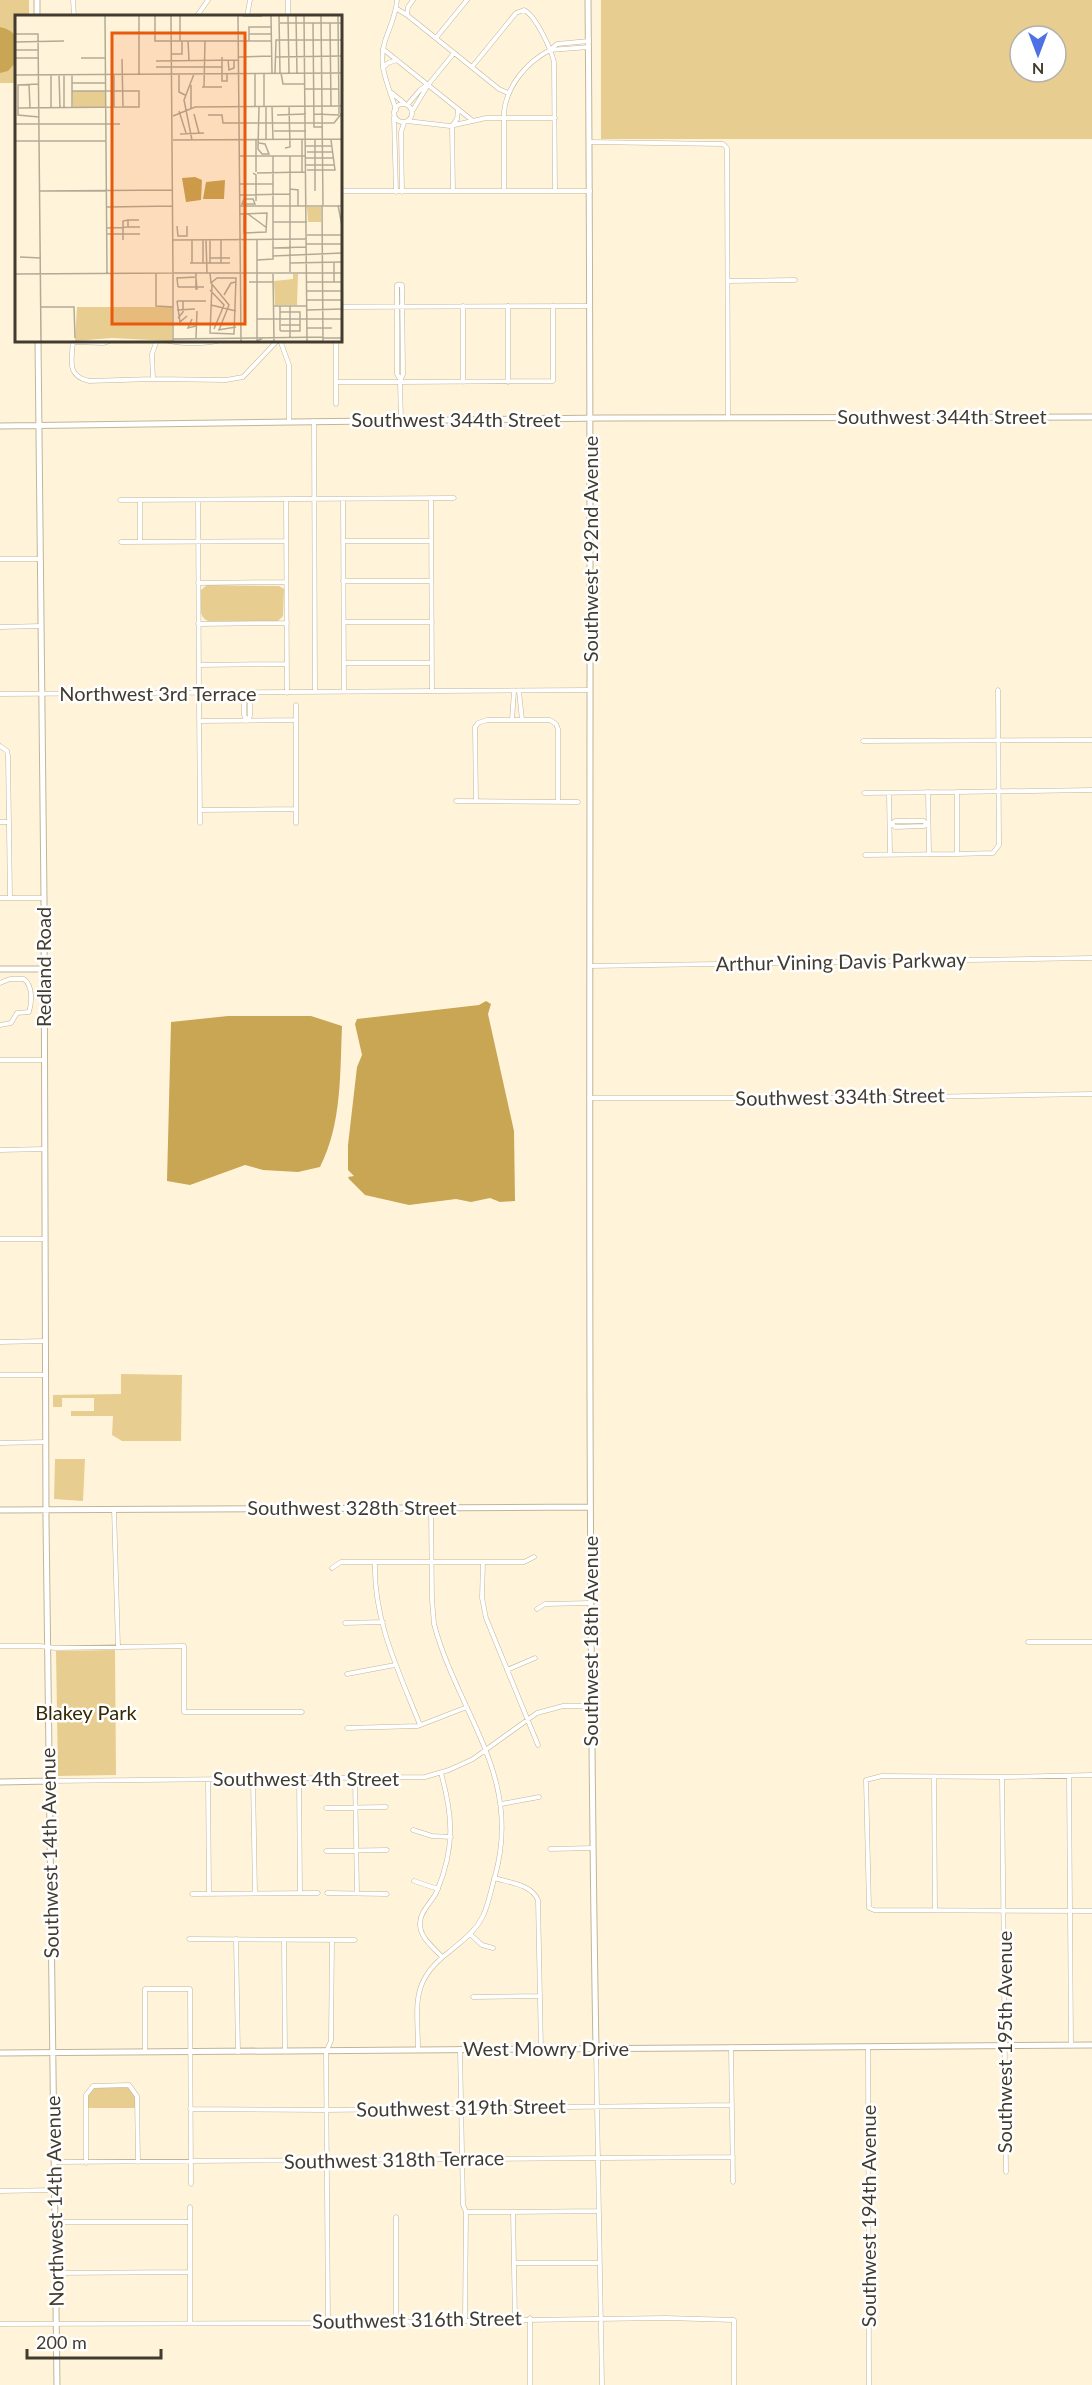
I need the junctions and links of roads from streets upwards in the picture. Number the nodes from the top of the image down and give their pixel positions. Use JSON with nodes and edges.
{"nodes":[{"id":1,"x":73,"y":0,"type":"edge"},
{"id":2,"x":208,"y":0,"type":"edge"},
{"id":3,"x":250,"y":0,"type":"edge"},
{"id":4,"x":397,"y":0,"type":"edge"},
{"id":5,"x":413,"y":0,"type":"edge"},
{"id":6,"x":467,"y":0,"type":"edge"},
{"id":7,"x":588,"y":0,"type":"edge"},
{"id":8,"x":397,"y":9,"type":"junction"},
{"id":9,"x":74,"y":15,"type":"edge"},
{"id":10,"x":198,"y":15,"type":"edge"},
{"id":11,"x":247,"y":15,"type":"edge"},
{"id":12,"x":407,"y":15,"type":"junction"},
{"id":13,"x":436,"y":38,"type":"junction"},
{"id":14,"x":589,"y":44,"type":"junction"},
{"id":15,"x":383,"y":49,"type":"junction"},
{"id":16,"x":550,"y":50,"type":"junction"},
{"id":17,"x":454,"y":53,"type":"junction"},
{"id":18,"x":397,"y":60,"type":"junction"},
{"id":19,"x":472,"y":67,"type":"junction"},
{"id":20,"x":383,"y":69,"type":"junction"},
{"id":21,"x":428,"y":85,"type":"junction"},
{"id":22,"x":391,"y":92,"type":"junction"},
{"id":23,"x":508,"y":93,"type":"junction"},
{"id":24,"x":406,"y":104,"type":"junction"},
{"id":25,"x":458,"y":109,"type":"junction"},
{"id":26,"x":396,"y":110,"type":"junction"},
{"id":27,"x":413,"y":111,"type":"junction"},
{"id":28,"x":394,"y":117,"type":"junction"},
{"id":29,"x":504,"y":118,"type":"junction"},
{"id":30,"x":555,"y":118,"type":"junction"},
{"id":31,"x":424,"y":121,"type":"junction"},
{"id":32,"x":473,"y":121,"type":"junction"},
{"id":33,"x":405,"y":122,"type":"junction"},
{"id":34,"x":452,"y":126,"type":"junction"},
{"id":35,"x":589,"y":142,"type":"junction"},
{"id":36,"x":342,"y":191,"type":"edge"},
{"id":37,"x":453,"y":191,"type":"junction"},
{"id":38,"x":504,"y":191,"type":"junction"},
{"id":39,"x":555,"y":191,"type":"junction"},
{"id":40,"x":590,"y":191,"type":"junction"},
{"id":41,"x":396,"y":192,"type":"junction"},
{"id":42,"x":402,"y":192,"type":"junction"},
{"id":43,"x":795,"y":280,"type":"dead end"},
{"id":44,"x":728,"y":281,"type":"junction"},
{"id":45,"x":463,"y":306,"type":"junction"},
{"id":46,"x":508,"y":306,"type":"junction"},
{"id":47,"x":553,"y":306,"type":"junction"},
{"id":48,"x":590,"y":306,"type":"junction"},
{"id":49,"x":342,"y":307,"type":"edge"},
{"id":50,"x":397,"y":307,"type":"junction"},
{"id":51,"x":402,"y":307,"type":"junction"},
{"id":52,"x":38,"y":342,"type":"edge"},
{"id":53,"x":73,"y":342,"type":"edge"},
{"id":54,"x":88,"y":342,"type":"edge"},
{"id":55,"x":107,"y":342,"type":"edge"},
{"id":56,"x":156,"y":342,"type":"edge"},
{"id":57,"x":171,"y":342,"type":"edge"},
{"id":58,"x":210,"y":342,"type":"edge"},
{"id":59,"x":277,"y":342,"type":"edge"},
{"id":60,"x":280,"y":342,"type":"edge"},
{"id":61,"x":336,"y":342,"type":"edge"},
{"id":62,"x":153,"y":379,"type":"junction"},
{"id":63,"x":400,"y":380,"type":"junction"},
{"id":64,"x":336,"y":382,"type":"junction"},
{"id":65,"x":463,"y":382,"type":"junction"},
{"id":66,"x":508,"y":382,"type":"junction"},
{"id":67,"x":336,"y":404,"type":"dead end"},
{"id":68,"x":728,"y":417,"type":"junction"},
{"id":69,"x":1092,"y":417,"type":"edge"},
{"id":70,"x":591,"y":418,"type":"junction"},
{"id":71,"x":400,"y":420,"type":"junction"},
{"id":72,"x":290,"y":421,"type":"junction"},
{"id":73,"x":314,"y":421,"type":"junction"},
{"id":74,"x":39,"y":424,"type":"junction"},
{"id":75,"x":0,"y":426,"type":"edge"},
{"id":76,"x":431,"y":498,"type":"junction"},
{"id":77,"x":454,"y":498,"type":"dead end"},
{"id":78,"x":286,"y":499,"type":"junction"},
{"id":79,"x":315,"y":499,"type":"junction"},
{"id":80,"x":343,"y":499,"type":"junction"},
{"id":81,"x":120,"y":500,"type":"dead end"},
{"id":82,"x":140,"y":500,"type":"junction"},
{"id":83,"x":198,"y":500,"type":"junction"},
{"id":84,"x":431,"y":540,"type":"junction"},
{"id":85,"x":286,"y":541,"type":"junction"},
{"id":86,"x":343,"y":541,"type":"junction"},
{"id":87,"x":121,"y":542,"type":"dead end"},
{"id":88,"x":140,"y":542,"type":"junction"},
{"id":89,"x":198,"y":542,"type":"junction"},
{"id":90,"x":0,"y":559,"type":"edge"},
{"id":91,"x":40,"y":559,"type":"junction"},
{"id":92,"x":344,"y":581,"type":"junction"},
{"id":93,"x":431,"y":581,"type":"junction"},
{"id":94,"x":286,"y":582,"type":"junction"},
{"id":95,"x":198,"y":583,"type":"junction"},
{"id":96,"x":344,"y":622,"type":"junction"},
{"id":97,"x":432,"y":622,"type":"junction"},
{"id":98,"x":286,"y":623,"type":"junction"},
{"id":99,"x":198,"y":624,"type":"junction"},
{"id":100,"x":41,"y":626,"type":"junction"},
{"id":101,"x":0,"y":627,"type":"edge"},
{"id":102,"x":344,"y":663,"type":"junction"},
{"id":103,"x":432,"y":663,"type":"junction"},
{"id":104,"x":287,"y":664,"type":"junction"},
{"id":105,"x":199,"y":665,"type":"junction"},
{"id":106,"x":590,"y":690,"type":"junction"},
{"id":107,"x":998,"y":690,"type":"dead end"},
{"id":108,"x":432,"y":691,"type":"junction"},
{"id":109,"x":517,"y":691,"type":"junction"},
{"id":110,"x":315,"y":692,"type":"junction"},
{"id":111,"x":344,"y":692,"type":"junction"},
{"id":112,"x":244,"y":693,"type":"junction"},
{"id":113,"x":250,"y":693,"type":"junction"},
{"id":114,"x":287,"y":693,"type":"junction"},
{"id":115,"x":0,"y":694,"type":"edge"},
{"id":116,"x":41,"y":694,"type":"junction"},
{"id":117,"x":199,"y":694,"type":"junction"},
{"id":118,"x":199,"y":703,"type":"dead end"},
{"id":119,"x":296,"y":705,"type":"dead end"},
{"id":120,"x":512,"y":708,"type":"junction"},
{"id":121,"x":522,"y":708,"type":"junction"},
{"id":122,"x":296,"y":720,"type":"junction"},
{"id":123,"x":512,"y":720,"type":"junction"},
{"id":124,"x":522,"y":720,"type":"junction"},
{"id":125,"x":199,"y":721,"type":"junction"},
{"id":126,"x":247,"y":721,"type":"junction"},
{"id":127,"x":1092,"y":740,"type":"edge"},
{"id":128,"x":863,"y":741,"type":"dead end"},
{"id":129,"x":998,"y":741,"type":"junction"},
{"id":130,"x":2,"y":747,"type":"edge"},
{"id":131,"x":1092,"y":790,"type":"edge"},
{"id":132,"x":999,"y":791,"type":"junction"},
{"id":133,"x":889,"y":792,"type":"junction"},
{"id":134,"x":928,"y":792,"type":"junction"},
{"id":135,"x":957,"y":792,"type":"junction"},
{"id":136,"x":864,"y":793,"type":"dead end"},
{"id":137,"x":456,"y":801,"type":"dead end"},
{"id":138,"x":476,"y":801,"type":"junction"},
{"id":139,"x":558,"y":802,"type":"junction"},
{"id":140,"x":578,"y":802,"type":"dead end"},
{"id":141,"x":295,"y":809,"type":"junction"},
{"id":142,"x":200,"y":810,"type":"junction"},
{"id":143,"x":0,"y":822,"type":"edge"},
{"id":144,"x":9,"y":822,"type":"junction"},
{"id":145,"x":200,"y":823,"type":"dead end"},
{"id":146,"x":296,"y":823,"type":"dead end"},
{"id":147,"x":891,"y":824,"type":"junction"},
{"id":148,"x":927,"y":824,"type":"junction"},
{"id":149,"x":929,"y":854,"type":"junction"},
{"id":150,"x":957,"y":854,"type":"junction"},
{"id":151,"x":865,"y":855,"type":"dead end"},
{"id":152,"x":890,"y":855,"type":"junction"},
{"id":153,"x":0,"y":898,"type":"edge"},
{"id":154,"x":10,"y":898,"type":"junction"},
{"id":155,"x":44,"y":898,"type":"junction"},
{"id":156,"x":1092,"y":958,"type":"edge"},
{"id":157,"x":589,"y":966,"type":"junction"},
{"id":158,"x":0,"y":969,"type":"edge"},
{"id":159,"x":44,"y":969,"type":"junction"},
{"id":160,"x":0,"y":983,"type":"edge"},
{"id":161,"x":0,"y":1025,"type":"edge"},
{"id":162,"x":0,"y":1060,"type":"edge"},
{"id":163,"x":45,"y":1060,"type":"junction"},
{"id":164,"x":1092,"y":1094,"type":"edge"},
{"id":165,"x":588,"y":1098,"type":"junction"},
{"id":166,"x":45,"y":1149,"type":"junction"},
{"id":167,"x":0,"y":1150,"type":"edge"},
{"id":168,"x":0,"y":1239,"type":"edge"},
{"id":169,"x":45,"y":1239,"type":"junction"},
{"id":170,"x":45,"y":1341,"type":"junction"},
{"id":171,"x":0,"y":1342,"type":"edge"},
{"id":172,"x":0,"y":1375,"type":"edge"},
{"id":173,"x":46,"y":1375,"type":"junction"},
{"id":174,"x":46,"y":1442,"type":"junction"},
{"id":175,"x":0,"y":1443,"type":"edge"},
{"id":176,"x":590,"y":1507,"type":"junction"},
{"id":177,"x":431,"y":1508,"type":"junction"},
{"id":178,"x":114,"y":1509,"type":"junction"},
{"id":179,"x":0,"y":1510,"type":"edge"},
{"id":180,"x":46,"y":1510,"type":"junction"},
{"id":181,"x":534,"y":1557,"type":"dead end"},
{"id":182,"x":375,"y":1562,"type":"junction"},
{"id":183,"x":432,"y":1562,"type":"junction"},
{"id":184,"x":483,"y":1562,"type":"junction"},
{"id":185,"x":332,"y":1568,"type":"dead end"},
{"id":186,"x":591,"y":1603,"type":"junction"},
{"id":187,"x":537,"y":1610,"type":"dead end"},
{"id":188,"x":383,"y":1622,"type":"junction"},
{"id":189,"x":345,"y":1623,"type":"dead end"},
{"id":190,"x":1028,"y":1642,"type":"dead end"},
{"id":191,"x":1092,"y":1642,"type":"edge"},
{"id":192,"x":0,"y":1646,"type":"edge"},
{"id":193,"x":118,"y":1646,"type":"junction"},
{"id":194,"x":48,"y":1647,"type":"junction"},
{"id":195,"x":536,"y":1658,"type":"dead end"},
{"id":196,"x":395,"y":1665,"type":"junction"},
{"id":197,"x":507,"y":1670,"type":"junction"},
{"id":198,"x":347,"y":1674,"type":"dead end"},
{"id":199,"x":592,"y":1706,"type":"junction"},
{"id":200,"x":467,"y":1707,"type":"junction"},
{"id":201,"x":302,"y":1712,"type":"dead end"},
{"id":202,"x":527,"y":1719,"type":"junction"},
{"id":203,"x":420,"y":1725,"type":"junction"},
{"id":204,"x":347,"y":1728,"type":"dead end"},
{"id":205,"x":538,"y":1745,"type":"dead end"},
{"id":206,"x":486,"y":1751,"type":"junction"},
{"id":207,"x":441,"y":1773,"type":"junction"},
{"id":208,"x":1092,"y":1775,"type":"edge"},
{"id":209,"x":1069,"y":1776,"type":"junction"},
{"id":210,"x":934,"y":1777,"type":"junction"},
{"id":211,"x":1002,"y":1777,"type":"junction"},
{"id":212,"x":299,"y":1779,"type":"junction"},
{"id":213,"x":356,"y":1779,"type":"junction"},
{"id":214,"x":208,"y":1780,"type":"junction"},
{"id":215,"x":253,"y":1780,"type":"junction"},
{"id":216,"x":49,"y":1781,"type":"junction"},
{"id":217,"x":0,"y":1782,"type":"edge"},
{"id":218,"x":539,"y":1797,"type":"dead end"},
{"id":219,"x":501,"y":1804,"type":"junction"},
{"id":220,"x":356,"y":1807,"type":"junction"},
{"id":221,"x":386,"y":1807,"type":"dead end"},
{"id":222,"x":326,"y":1808,"type":"dead end"},
{"id":223,"x":413,"y":1830,"type":"dead end"},
{"id":224,"x":451,"y":1838,"type":"junction"},
{"id":225,"x":593,"y":1848,"type":"junction"},
{"id":226,"x":550,"y":1849,"type":"dead end"},
{"id":227,"x":356,"y":1850,"type":"junction"},
{"id":228,"x":387,"y":1850,"type":"dead end"},
{"id":229,"x":326,"y":1851,"type":"dead end"},
{"id":230,"x":495,"y":1878,"type":"junction"},
{"id":231,"x":414,"y":1881,"type":"dead end"},
{"id":232,"x":438,"y":1889,"type":"junction"},
{"id":233,"x":255,"y":1893,"type":"junction"},
{"id":234,"x":300,"y":1893,"type":"junction"},
{"id":235,"x":318,"y":1893,"type":"dead end"},
{"id":236,"x":327,"y":1893,"type":"dead end"},
{"id":237,"x":357,"y":1893,"type":"junction"},
{"id":238,"x":192,"y":1894,"type":"dead end"},
{"id":239,"x":209,"y":1894,"type":"junction"},
{"id":240,"x":387,"y":1894,"type":"dead end"},
{"id":241,"x":935,"y":1910,"type":"junction"},
{"id":242,"x":1004,"y":1911,"type":"junction"},
{"id":243,"x":1070,"y":1911,"type":"junction"},
{"id":244,"x":1092,"y":1911,"type":"edge"},
{"id":245,"x":471,"y":1934,"type":"junction"},
{"id":246,"x":189,"y":1939,"type":"dead end"},
{"id":247,"x":236,"y":1939,"type":"junction"},
{"id":248,"x":284,"y":1940,"type":"junction"},
{"id":249,"x":332,"y":1940,"type":"junction"},
{"id":250,"x":355,"y":1940,"type":"dead end"},
{"id":251,"x":493,"y":1947,"type":"dead end"},
{"id":252,"x":442,"y":1957,"type":"junction"},
{"id":253,"x":540,"y":1996,"type":"junction"},
{"id":254,"x":473,"y":1997,"type":"dead end"},
{"id":255,"x":1071,"y":2045,"type":"junction"},
{"id":256,"x":1092,"y":2045,"type":"edge"},
{"id":257,"x":868,"y":2046,"type":"junction"},
{"id":258,"x":1005,"y":2046,"type":"junction"},
{"id":259,"x":731,"y":2047,"type":"junction"},
{"id":260,"x":460,"y":2049,"type":"junction"},
{"id":261,"x":541,"y":2049,"type":"junction"},
{"id":262,"x":596,"y":2049,"type":"junction"},
{"id":263,"x":418,"y":2050,"type":"junction"},
{"id":264,"x":53,"y":2052,"type":"junction"},
{"id":265,"x":145,"y":2052,"type":"junction"},
{"id":266,"x":285,"y":2052,"type":"junction"},
{"id":267,"x":326,"y":2052,"type":"junction"},
{"id":268,"x":0,"y":2053,"type":"edge"},
{"id":269,"x":191,"y":2053,"type":"junction"},
{"id":270,"x":238,"y":2053,"type":"junction"},
{"id":271,"x":732,"y":2105,"type":"junction"},
{"id":272,"x":597,"y":2106,"type":"junction"},
{"id":273,"x":462,"y":2108,"type":"junction"},
{"id":274,"x":190,"y":2109,"type":"junction"},
{"id":275,"x":325,"y":2110,"type":"junction"},
{"id":276,"x":598,"y":2157,"type":"junction"},
{"id":277,"x":733,"y":2157,"type":"junction"},
{"id":278,"x":462,"y":2159,"type":"junction"},
{"id":279,"x":327,"y":2161,"type":"junction"},
{"id":280,"x":55,"y":2162,"type":"junction"},
{"id":281,"x":138,"y":2162,"type":"junction"},
{"id":282,"x":86,"y":2163,"type":"junction"},
{"id":283,"x":189,"y":2163,"type":"junction"},
{"id":284,"x":1006,"y":2172,"type":"dead end"},
{"id":285,"x":733,"y":2182,"type":"dead end"},
{"id":286,"x":191,"y":2184,"type":"dead end"},
{"id":287,"x":55,"y":2190,"type":"junction"},
{"id":288,"x":0,"y":2191,"type":"edge"},
{"id":289,"x":190,"y":2207,"type":"dead end"},
{"id":290,"x":597,"y":2211,"type":"junction"},
{"id":291,"x":466,"y":2212,"type":"junction"},
{"id":292,"x":513,"y":2212,"type":"junction"},
{"id":293,"x":396,"y":2217,"type":"dead end"},
{"id":294,"x":56,"y":2222,"type":"junction"},
{"id":295,"x":190,"y":2222,"type":"junction"},
{"id":296,"x":598,"y":2263,"type":"junction"},
{"id":297,"x":514,"y":2264,"type":"junction"},
{"id":298,"x":189,"y":2272,"type":"junction"},
{"id":299,"x":55,"y":2273,"type":"junction"},
{"id":300,"x":600,"y":2318,"type":"junction"},
{"id":301,"x":515,"y":2319,"type":"junction"},
{"id":302,"x":530,"y":2319,"type":"junction"},
{"id":303,"x":465,"y":2320,"type":"junction"},
{"id":304,"x":396,"y":2321,"type":"junction"},
{"id":305,"x":190,"y":2322,"type":"junction"},
{"id":306,"x":328,"y":2323,"type":"junction"},
{"id":307,"x":0,"y":2324,"type":"edge"},
{"id":308,"x":57,"y":2324,"type":"junction"},
{"id":309,"x":57,"y":2385,"type":"edge"},
{"id":310,"x":530,"y":2385,"type":"edge"},
{"id":311,"x":602,"y":2385,"type":"edge"},
{"id":312,"x":734,"y":2385,"type":"edge"},
{"id":313,"x":869,"y":2385,"type":"edge"}],
"edges":[{"from":1,"to":9,"type":"street"},
{"from":2,"to":10,"type":"street"},
{"from":3,"to":11,"type":"street"},
{"from":4,"to":8,"type":"street"},
{"from":5,"to":12,"type":"street"},
{"from":6,"to":13,"type":"street"},
{"from":7,"to":14,"type":"street","name":"Southwest 192nd Avenue"},
{"from":8,"to":12,"type":"street"},
{"from":8,"to":15,"type":"street"},
{"from":12,"to":13,"type":"street"},
{"from":13,"to":17,"type":"street"},
{"from":14,"to":16,"type":"street"},
{"from":14,"to":35,"type":"street","name":"Southwest 192nd Avenue"},
{"from":15,"to":18,"type":"street"},
{"from":15,"to":20,"type":"street"},
{"from":16,"to":19,"type":"street"},
{"from":16,"to":23,"type":"street"},
{"from":16,"to":30,"type":"street"},
{"from":17,"to":19,"type":"street"},
{"from":17,"to":21,"type":"street"},
{"from":18,"to":20,"type":"street"},
{"from":18,"to":21,"type":"street"},
{"from":19,"to":23,"type":"street"},
{"from":20,"to":22,"type":"street"},
{"from":21,"to":24,"type":"street"},
{"from":21,"to":25,"type":"street"},
{"from":21,"to":27,"type":"street"},
{"from":22,"to":24,"type":"street"},
{"from":22,"to":26,"type":"street"},
{"from":23,"to":29,"type":"street"},
{"from":24,"to":26,"type":"street"},
{"from":24,"to":27,"type":"street"},
{"from":25,"to":32,"type":"street"},
{"from":25,"to":34,"type":"street"},
{"from":26,"to":28,"type":"street"},
{"from":27,"to":31,"type":"street"},
{"from":27,"to":33,"type":"street"},
{"from":28,"to":33,"type":"street"},
{"from":28,"to":41,"type":"street"},
{"from":29,"to":30,"type":"street"},
{"from":29,"to":32,"type":"street"},
{"from":29,"to":38,"type":"street"},
{"from":30,"to":39,"type":"street"},
{"from":31,"to":33,"type":"street"},
{"from":31,"to":34,"type":"street"},
{"from":32,"to":34,"type":"street"},
{"from":33,"to":42,"type":"street"},
{"from":34,"to":37,"type":"street"},
{"from":35,"to":40,"type":"street","name":"Southwest 192nd Avenue"},
{"from":35,"to":44,"type":"street"},
{"from":36,"to":41,"type":"street"},
{"from":37,"to":38,"type":"street"},
{"from":37,"to":42,"type":"street"},
{"from":38,"to":39,"type":"street"},
{"from":39,"to":40,"type":"street"},
{"from":40,"to":48,"type":"street","name":"Southwest 192nd Avenue"},
{"from":41,"to":42,"type":"street"},
{"from":43,"to":44,"type":"street"},
{"from":44,"to":68,"type":"street"},
{"from":45,"to":46,"type":"street"},
{"from":45,"to":51,"type":"street"},
{"from":45,"to":65,"type":"street"},
{"from":46,"to":47,"type":"street"},
{"from":46,"to":66,"type":"street"},
{"from":47,"to":48,"type":"street"},
{"from":47,"to":66,"type":"street"},
{"from":48,"to":70,"type":"street","name":"Southwest 192nd Avenue"},
{"from":49,"to":50,"type":"street"},
{"from":50,"to":51,"type":"street"},
{"from":50,"to":51,"type":"street"},
{"from":50,"to":63,"type":"street"},
{"from":51,"to":63,"type":"street"},
{"from":52,"to":74,"type":"street","name":"Redland Road"},
{"from":53,"to":62,"type":"street"},
{"from":54,"to":55,"type":"street"},
{"from":56,"to":62,"type":"street"},
{"from":57,"to":58,"type":"street"},
{"from":59,"to":62,"type":"street"},
{"from":60,"to":72,"type":"street"},
{"from":61,"to":64,"type":"street"},
{"from":63,"to":64,"type":"street"},
{"from":63,"to":65,"type":"street"},
{"from":63,"to":71,"type":"street"},
{"from":64,"to":67,"type":"street"},
{"from":65,"to":66,"type":"street"},
{"from":68,"to":69,"type":"street","name":"Southwest 344th Street"},
{"from":68,"to":70,"type":"street","name":"Southwest 344th Street"},
{"from":70,"to":71,"type":"street","name":"Southwest 344th Street"},
{"from":70,"to":106,"type":"street","name":"Southwest 192nd Avenue"},
{"from":71,"to":73,"type":"street","name":"Southwest 344th Street"},
{"from":72,"to":73,"type":"street","name":"Southwest 344th Street"},
{"from":72,"to":74,"type":"street","name":"Southwest 344th Street"},
{"from":73,"to":79,"type":"street"},
{"from":74,"to":75,"type":"street","name":"Southwest 344th Street"},
{"from":74,"to":91,"type":"street","name":"Redland Road"},
{"from":76,"to":77,"type":"street"},
{"from":76,"to":80,"type":"street"},
{"from":76,"to":84,"type":"street"},
{"from":78,"to":79,"type":"street"},
{"from":78,"to":83,"type":"street"},
{"from":78,"to":85,"type":"street"},
{"from":79,"to":80,"type":"street"},
{"from":79,"to":110,"type":"street"},
{"from":80,"to":86,"type":"street"},
{"from":81,"to":82,"type":"street"},
{"from":82,"to":83,"type":"street"},
{"from":82,"to":88,"type":"street"},
{"from":83,"to":89,"type":"street"},
{"from":84,"to":86,"type":"street"},
{"from":84,"to":93,"type":"street"},
{"from":85,"to":89,"type":"street"},
{"from":85,"to":94,"type":"street"},
{"from":86,"to":92,"type":"street"},
{"from":87,"to":88,"type":"street"},
{"from":88,"to":89,"type":"street"},
{"from":89,"to":95,"type":"street"},
{"from":90,"to":91,"type":"street"},
{"from":91,"to":100,"type":"street","name":"Redland Road"},
{"from":92,"to":93,"type":"street"},
{"from":92,"to":96,"type":"street"},
{"from":93,"to":97,"type":"street"},
{"from":94,"to":95,"type":"street"},
{"from":94,"to":98,"type":"street"},
{"from":95,"to":99,"type":"street"},
{"from":96,"to":97,"type":"street"},
{"from":96,"to":102,"type":"street"},
{"from":97,"to":103,"type":"street"},
{"from":98,"to":99,"type":"street"},
{"from":98,"to":104,"type":"street"},
{"from":99,"to":105,"type":"street"},
{"from":100,"to":101,"type":"street"},
{"from":100,"to":116,"type":"street","name":"Redland Road"},
{"from":102,"to":103,"type":"street"},
{"from":102,"to":111,"type":"street"},
{"from":103,"to":108,"type":"street"},
{"from":104,"to":105,"type":"street"},
{"from":104,"to":114,"type":"street"},
{"from":105,"to":117,"type":"street"},
{"from":106,"to":109,"type":"street"},
{"from":106,"to":157,"type":"street","name":"Southwest 192nd Avenue"},
{"from":107,"to":129,"type":"street"},
{"from":108,"to":109,"type":"street","name":"Northwest 3rd Terrace"},
{"from":108,"to":111,"type":"street","name":"Northwest 3rd Terrace"},
{"from":109,"to":120,"type":"street"},
{"from":109,"to":121,"type":"street"},
{"from":110,"to":111,"type":"street","name":"Northwest 3rd Terrace"},
{"from":110,"to":114,"type":"street","name":"Northwest 3rd Terrace"},
{"from":112,"to":113,"type":"street","name":"Northwest 3rd Terrace"},
{"from":112,"to":117,"type":"street","name":"Northwest 3rd Terrace"},
{"from":112,"to":126,"type":"street"},
{"from":113,"to":114,"type":"street","name":"Northwest 3rd Terrace"},
{"from":113,"to":126,"type":"street"},
{"from":115,"to":116,"type":"street","name":"Northwest 3rd Terrace"},
{"from":116,"to":117,"type":"street","name":"Northwest 3rd Terrace"},
{"from":116,"to":155,"type":"street","name":"Redland Road"},
{"from":118,"to":125,"type":"street"},
{"from":119,"to":122,"type":"street"},
{"from":120,"to":121,"type":"street"},
{"from":120,"to":123,"type":"street"},
{"from":121,"to":124,"type":"street"},
{"from":122,"to":126,"type":"street"},
{"from":122,"to":141,"type":"street"},
{"from":123,"to":124,"type":"street"},
{"from":123,"to":138,"type":"street"},
{"from":124,"to":139,"type":"street"},
{"from":125,"to":126,"type":"street"},
{"from":125,"to":142,"type":"street"},
{"from":127,"to":129,"type":"street"},
{"from":128,"to":129,"type":"street"},
{"from":129,"to":132,"type":"street"},
{"from":130,"to":144,"type":"street"},
{"from":131,"to":132,"type":"street"},
{"from":132,"to":135,"type":"street"},
{"from":132,"to":150,"type":"street"},
{"from":133,"to":134,"type":"street"},
{"from":133,"to":136,"type":"street"},
{"from":133,"to":147,"type":"street"},
{"from":134,"to":135,"type":"street"},
{"from":134,"to":148,"type":"street"},
{"from":135,"to":150,"type":"street"},
{"from":137,"to":138,"type":"street"},
{"from":138,"to":139,"type":"street"},
{"from":139,"to":140,"type":"street"},
{"from":141,"to":142,"type":"street"},
{"from":141,"to":146,"type":"street"},
{"from":142,"to":145,"type":"street"},
{"from":143,"to":144,"type":"street"},
{"from":144,"to":154,"type":"street"},
{"from":147,"to":148,"type":"street"},
{"from":147,"to":152,"type":"street"},
{"from":148,"to":149,"type":"street"},
{"from":149,"to":150,"type":"street"},
{"from":149,"to":152,"type":"street"},
{"from":151,"to":152,"type":"street"},
{"from":153,"to":154,"type":"street"},
{"from":154,"to":155,"type":"street"},
{"from":155,"to":159,"type":"street","name":"Redland Road"},
{"from":156,"to":157,"type":"street","name":"Arthur Vining Davis Parkway"},
{"from":157,"to":165,"type":"street","name":"Southwest 192nd Avenue"},
{"from":158,"to":159,"type":"street"},
{"from":159,"to":163,"type":"street","name":"Redland Road"},
{"from":160,"to":161,"type":"street"},
{"from":162,"to":163,"type":"street"},
{"from":163,"to":166,"type":"street","name":"Redland Road"},
{"from":164,"to":165,"type":"street","name":"Southwest 334th Street"},
{"from":165,"to":176,"type":"street","name":"Southwest 18th Avenue"},
{"from":166,"to":167,"type":"street"},
{"from":166,"to":169,"type":"street","name":"Redland Road"},
{"from":168,"to":169,"type":"street"},
{"from":169,"to":170,"type":"street","name":"Redland Road"},
{"from":170,"to":171,"type":"street"},
{"from":170,"to":173,"type":"street","name":"Redland Road"},
{"from":172,"to":173,"type":"street"},
{"from":173,"to":174,"type":"street","name":"Redland Road"},
{"from":174,"to":175,"type":"street"},
{"from":174,"to":180,"type":"street","name":"Redland Road"},
{"from":176,"to":177,"type":"street","name":"Southwest 328th Street"},
{"from":176,"to":186,"type":"street","name":"Southwest 18th Avenue"},
{"from":177,"to":178,"type":"street","name":"Southwest 328th Street"},
{"from":177,"to":183,"type":"street"},
{"from":178,"to":180,"type":"street","name":"Southwest 328th Street"},
{"from":178,"to":193,"type":"street"},
{"from":179,"to":180,"type":"street","name":"Southwest 328th Street"},
{"from":180,"to":194,"type":"street","name":"Southwest 14th Avenue"},
{"from":181,"to":184,"type":"street"},
{"from":182,"to":183,"type":"street"},
{"from":182,"to":185,"type":"street"},
{"from":182,"to":188,"type":"street"},
{"from":183,"to":184,"type":"street"},
{"from":183,"to":200,"type":"street"},
{"from":184,"to":197,"type":"street"},
{"from":186,"to":187,"type":"street"},
{"from":186,"to":199,"type":"street","name":"Southwest 18th Avenue"},
{"from":188,"to":189,"type":"street"},
{"from":188,"to":196,"type":"street"},
{"from":190,"to":191,"type":"street"},
{"from":192,"to":194,"type":"street"},
{"from":193,"to":194,"type":"street"},
{"from":193,"to":201,"type":"street"},
{"from":194,"to":216,"type":"street","name":"Southwest 14th Avenue"},
{"from":195,"to":197,"type":"street"},
{"from":196,"to":198,"type":"street"},
{"from":196,"to":203,"type":"street"},
{"from":197,"to":202,"type":"street"},
{"from":199,"to":202,"type":"street","name":"Southwest 4th Street"},
{"from":199,"to":225,"type":"street","name":"Southwest 18th Avenue"},
{"from":200,"to":203,"type":"street"},
{"from":200,"to":206,"type":"street"},
{"from":202,"to":205,"type":"street"},
{"from":202,"to":206,"type":"street","name":"Southwest 4th Street"},
{"from":203,"to":204,"type":"street"},
{"from":206,"to":207,"type":"street","name":"Southwest 4th Street"},
{"from":206,"to":219,"type":"street"},
{"from":207,"to":213,"type":"street","name":"Southwest 4th Street"},
{"from":207,"to":224,"type":"street"},
{"from":208,"to":209,"type":"street"},
{"from":209,"to":211,"type":"street"},
{"from":209,"to":243,"type":"street"},
{"from":210,"to":211,"type":"street"},
{"from":210,"to":241,"type":"street"},
{"from":210,"to":241,"type":"street"},
{"from":211,"to":242,"type":"street","name":"Southwest 195th Avenue"},
{"from":212,"to":213,"type":"street","name":"Southwest 4th Street"},
{"from":212,"to":215,"type":"street","name":"Southwest 4th Street"},
{"from":212,"to":234,"type":"street"},
{"from":213,"to":220,"type":"street"},
{"from":214,"to":215,"type":"street","name":"Southwest 4th Street"},
{"from":214,"to":216,"type":"street","name":"Southwest 4th Street"},
{"from":214,"to":239,"type":"street"},
{"from":215,"to":233,"type":"street"},
{"from":216,"to":217,"type":"street","name":"Southwest 4th Street"},
{"from":216,"to":264,"type":"street","name":"Southwest 14th Avenue"},
{"from":218,"to":219,"type":"street"},
{"from":219,"to":230,"type":"street"},
{"from":220,"to":221,"type":"street"},
{"from":220,"to":222,"type":"street"},
{"from":220,"to":227,"type":"street"},
{"from":223,"to":224,"type":"street"},
{"from":224,"to":232,"type":"street"},
{"from":225,"to":226,"type":"street"},
{"from":225,"to":262,"type":"street","name":"Southwest 18th Avenue"},
{"from":227,"to":228,"type":"street"},
{"from":227,"to":229,"type":"street"},
{"from":227,"to":237,"type":"street"},
{"from":230,"to":245,"type":"street"},
{"from":230,"to":253,"type":"street"},
{"from":231,"to":232,"type":"street"},
{"from":232,"to":252,"type":"street"},
{"from":233,"to":234,"type":"street"},
{"from":233,"to":239,"type":"street"},
{"from":234,"to":235,"type":"street"},
{"from":236,"to":237,"type":"street"},
{"from":237,"to":240,"type":"street"},
{"from":238,"to":239,"type":"street"},
{"from":241,"to":242,"type":"street"},
{"from":242,"to":243,"type":"street"},
{"from":242,"to":258,"type":"street","name":"Southwest 195th Avenue"},
{"from":243,"to":244,"type":"street"},
{"from":243,"to":255,"type":"street"},
{"from":245,"to":251,"type":"street"},
{"from":245,"to":252,"type":"street"},
{"from":246,"to":247,"type":"street"},
{"from":247,"to":248,"type":"street"},
{"from":247,"to":270,"type":"street"},
{"from":248,"to":249,"type":"street"},
{"from":248,"to":266,"type":"street"},
{"from":249,"to":250,"type":"street"},
{"from":249,"to":267,"type":"street"},
{"from":252,"to":263,"type":"street"},
{"from":253,"to":254,"type":"street"},
{"from":253,"to":261,"type":"street"},
{"from":255,"to":256,"type":"street","name":"West Mowry Drive"},
{"from":255,"to":258,"type":"street","name":"West Mowry Drive"},
{"from":257,"to":258,"type":"street","name":"West Mowry Drive"},
{"from":257,"to":259,"type":"street","name":"West Mowry Drive"},
{"from":257,"to":313,"type":"street","name":"Southwest 194th Avenue"},
{"from":258,"to":284,"type":"street","name":"Southwest 195th Avenue"},
{"from":259,"to":262,"type":"street","name":"West Mowry Drive"},
{"from":259,"to":271,"type":"street"},
{"from":260,"to":261,"type":"street","name":"West Mowry Drive"},
{"from":260,"to":263,"type":"street","name":"West Mowry Drive"},
{"from":260,"to":273,"type":"street"},
{"from":261,"to":262,"type":"street","name":"West Mowry Drive"},
{"from":262,"to":272,"type":"street","name":"Southwest 18th Avenue"},
{"from":263,"to":267,"type":"street","name":"West Mowry Drive"},
{"from":264,"to":265,"type":"street","name":"West Mowry Drive"},
{"from":264,"to":268,"type":"street","name":"West Mowry Drive"},
{"from":264,"to":280,"type":"street","name":"Northwest 14th Avenue"},
{"from":265,"to":269,"type":"street","name":"West Mowry Drive"},
{"from":265,"to":269,"type":"street"},
{"from":266,"to":267,"type":"street","name":"West Mowry Drive"},
{"from":266,"to":270,"type":"street","name":"West Mowry Drive"},
{"from":267,"to":275,"type":"street"},
{"from":269,"to":270,"type":"street","name":"West Mowry Drive"},
{"from":269,"to":274,"type":"street"},
{"from":271,"to":272,"type":"street","name":"Southwest 319th Street"},
{"from":271,"to":277,"type":"street"},
{"from":272,"to":273,"type":"street","name":"Southwest 319th Street"},
{"from":272,"to":276,"type":"street","name":"Southwest 18th Avenue"},
{"from":273,"to":275,"type":"street","name":"Southwest 319th Street"},
{"from":273,"to":278,"type":"street"},
{"from":274,"to":275,"type":"street","name":"Southwest 319th Street"},
{"from":274,"to":283,"type":"street"},
{"from":275,"to":279,"type":"street"},
{"from":276,"to":277,"type":"street","name":"Southwest 318th Terrace"},
{"from":276,"to":278,"type":"street","name":"Southwest 318th Terrace"},
{"from":276,"to":290,"type":"street","name":"Southwest 18th Avenue"},
{"from":277,"to":285,"type":"street"},
{"from":278,"to":279,"type":"street","name":"Southwest 318th Terrace"},
{"from":278,"to":291,"type":"street"},
{"from":279,"to":283,"type":"street","name":"Southwest 318th Terrace"},
{"from":279,"to":306,"type":"street"},
{"from":280,"to":282,"type":"street","name":"Southwest 318th Terrace"},
{"from":280,"to":287,"type":"street","name":"Northwest 14th Avenue"},
{"from":281,"to":282,"type":"street","name":"Southwest 318th Terrace"},
{"from":281,"to":282,"type":"street"},
{"from":281,"to":283,"type":"street","name":"Southwest 318th Terrace"},
{"from":283,"to":286,"type":"street"},
{"from":287,"to":288,"type":"street"},
{"from":287,"to":294,"type":"street","name":"Northwest 14th Avenue"},
{"from":289,"to":295,"type":"street"},
{"from":290,"to":292,"type":"street"},
{"from":290,"to":296,"type":"street"},
{"from":291,"to":292,"type":"street"},
{"from":291,"to":303,"type":"street"},
{"from":292,"to":297,"type":"street"},
{"from":293,"to":304,"type":"street"},
{"from":294,"to":295,"type":"street"},
{"from":294,"to":299,"type":"street","name":"Northwest 14th Avenue"},
{"from":295,"to":298,"type":"street"},
{"from":296,"to":297,"type":"street"},
{"from":296,"to":300,"type":"street"},
{"from":297,"to":301,"type":"street"},
{"from":298,"to":299,"type":"street"},
{"from":298,"to":305,"type":"street"},
{"from":299,"to":308,"type":"street","name":"Northwest 14th Avenue"},
{"from":300,"to":302,"type":"street","name":"Southwest 316th Street"},
{"from":300,"to":311,"type":"street"},
{"from":300,"to":312,"type":"street","name":"Southwest 316th Street"},
{"from":301,"to":302,"type":"street","name":"Southwest 316th Street"},
{"from":301,"to":303,"type":"street","name":"Southwest 316th Street"},
{"from":302,"to":310,"type":"street"},
{"from":303,"to":304,"type":"street","name":"Southwest 316th Street"},
{"from":304,"to":306,"type":"street","name":"Southwest 316th Street"},
{"from":305,"to":306,"type":"street","name":"Southwest 316th Street"},
{"from":305,"to":308,"type":"street","name":"Southwest 316th Street"},
{"from":307,"to":308,"type":"street","name":"Southwest 316th Street"},
{"from":308,"to":309,"type":"street","name":"Northwest 14th Avenue"}]}
